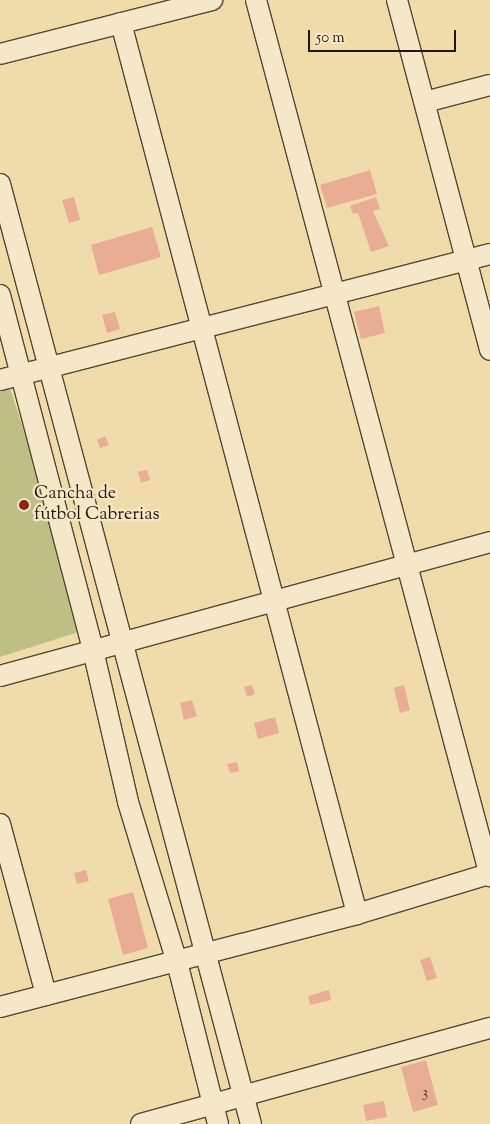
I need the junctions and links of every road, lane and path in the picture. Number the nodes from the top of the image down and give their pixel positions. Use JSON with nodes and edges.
{"nodes":[{"id":1,"x":212,"y":0,"type":"edge"},
{"id":2,"x":256,"y":0,"type":"edge"},
{"id":3,"x":397,"y":0,"type":"edge"},
{"id":4,"x":121,"y":22,"type":"junction"},
{"id":5,"x":0,"y":54,"type":"edge"},
{"id":6,"x":490,"y":85,"type":"edge"},
{"id":7,"x":424,"y":102,"type":"junction"},
{"id":8,"x":0,"y":184,"type":"edge"},
{"id":9,"x":490,"y":254,"type":"edge"},
{"id":10,"x":466,"y":260,"type":"junction"},
{"id":11,"x":335,"y":292,"type":"junction"},
{"id":12,"x":0,"y":295,"type":"edge"},
{"id":13,"x":199,"y":326,"type":"junction"},
{"id":14,"x":490,"y":350,"type":"edge"},
{"id":15,"x":49,"y":367,"type":"junction"},
{"id":16,"x":22,"y":374,"type":"junction"},
{"id":17,"x":0,"y":380,"type":"edge"},
{"id":18,"x":490,"y":542,"type":"edge"},
{"id":19,"x":407,"y":563,"type":"junction"},
{"id":20,"x":274,"y":601,"type":"junction"},
{"id":21,"x":122,"y":643,"type":"junction"},
{"id":22,"x":93,"y":650,"type":"junction"},
{"id":23,"x":0,"y":676,"type":"edge"},
{"id":24,"x":0,"y":824,"type":"edge"},
{"id":25,"x":490,"y":875,"type":"edge"},
{"id":26,"x":357,"y":914,"type":"junction"},
{"id":27,"x":204,"y":956,"type":"junction"},
{"id":28,"x":177,"y":962,"type":"junction"},
{"id":29,"x":46,"y":995,"type":"junction"},
{"id":30,"x":0,"y":1007,"type":"edge"},
{"id":31,"x":490,"y":1028,"type":"edge"},
{"id":32,"x":245,"y":1099,"type":"junction"},
{"id":33,"x":216,"y":1115,"type":"edge"},
{"id":34,"x":141,"y":1124,"type":"edge"},
{"id":35,"x":251,"y":1124,"type":"edge"}],
"edges":[{"from":1,"to":4,"type":"street"},
{"from":2,"to":11,"type":"street"},
{"from":3,"to":7,"type":"street"},
{"from":4,"to":5,"type":"street"},
{"from":4,"to":13,"type":"street"},
{"from":6,"to":7,"type":"street"},
{"from":7,"to":10,"type":"street"},
{"from":8,"to":15,"type":"street"},
{"from":9,"to":10,"type":"street"},
{"from":10,"to":11,"type":"street"},
{"from":10,"to":14,"type":"street"},
{"from":11,"to":13,"type":"street"},
{"from":11,"to":19,"type":"street"},
{"from":12,"to":16,"type":"street"},
{"from":13,"to":15,"type":"street"},
{"from":13,"to":20,"type":"street"},
{"from":15,"to":16,"type":"street"},
{"from":15,"to":21,"type":"street"},
{"from":16,"to":17,"type":"street"},
{"from":16,"to":22,"type":"street"},
{"from":18,"to":19,"type":"street"},
{"from":19,"to":20,"type":"street"},
{"from":19,"to":25,"type":"street"},
{"from":20,"to":21,"type":"street"},
{"from":20,"to":26,"type":"street"},
{"from":21,"to":22,"type":"street"},
{"from":21,"to":27,"type":"street"},
{"from":22,"to":23,"type":"street"},
{"from":22,"to":28,"type":"street"},
{"from":24,"to":29,"type":"street"},
{"from":25,"to":26,"type":"street"},
{"from":26,"to":27,"type":"street"},
{"from":27,"to":28,"type":"street"},
{"from":27,"to":32,"type":"street"},
{"from":28,"to":29,"type":"street"},
{"from":28,"to":33,"type":"street"},
{"from":29,"to":30,"type":"street"},
{"from":31,"to":32,"type":"street"},
{"from":32,"to":33,"type":"street"},
{"from":32,"to":35,"type":"street"},
{"from":33,"to":34,"type":"street"}]}
